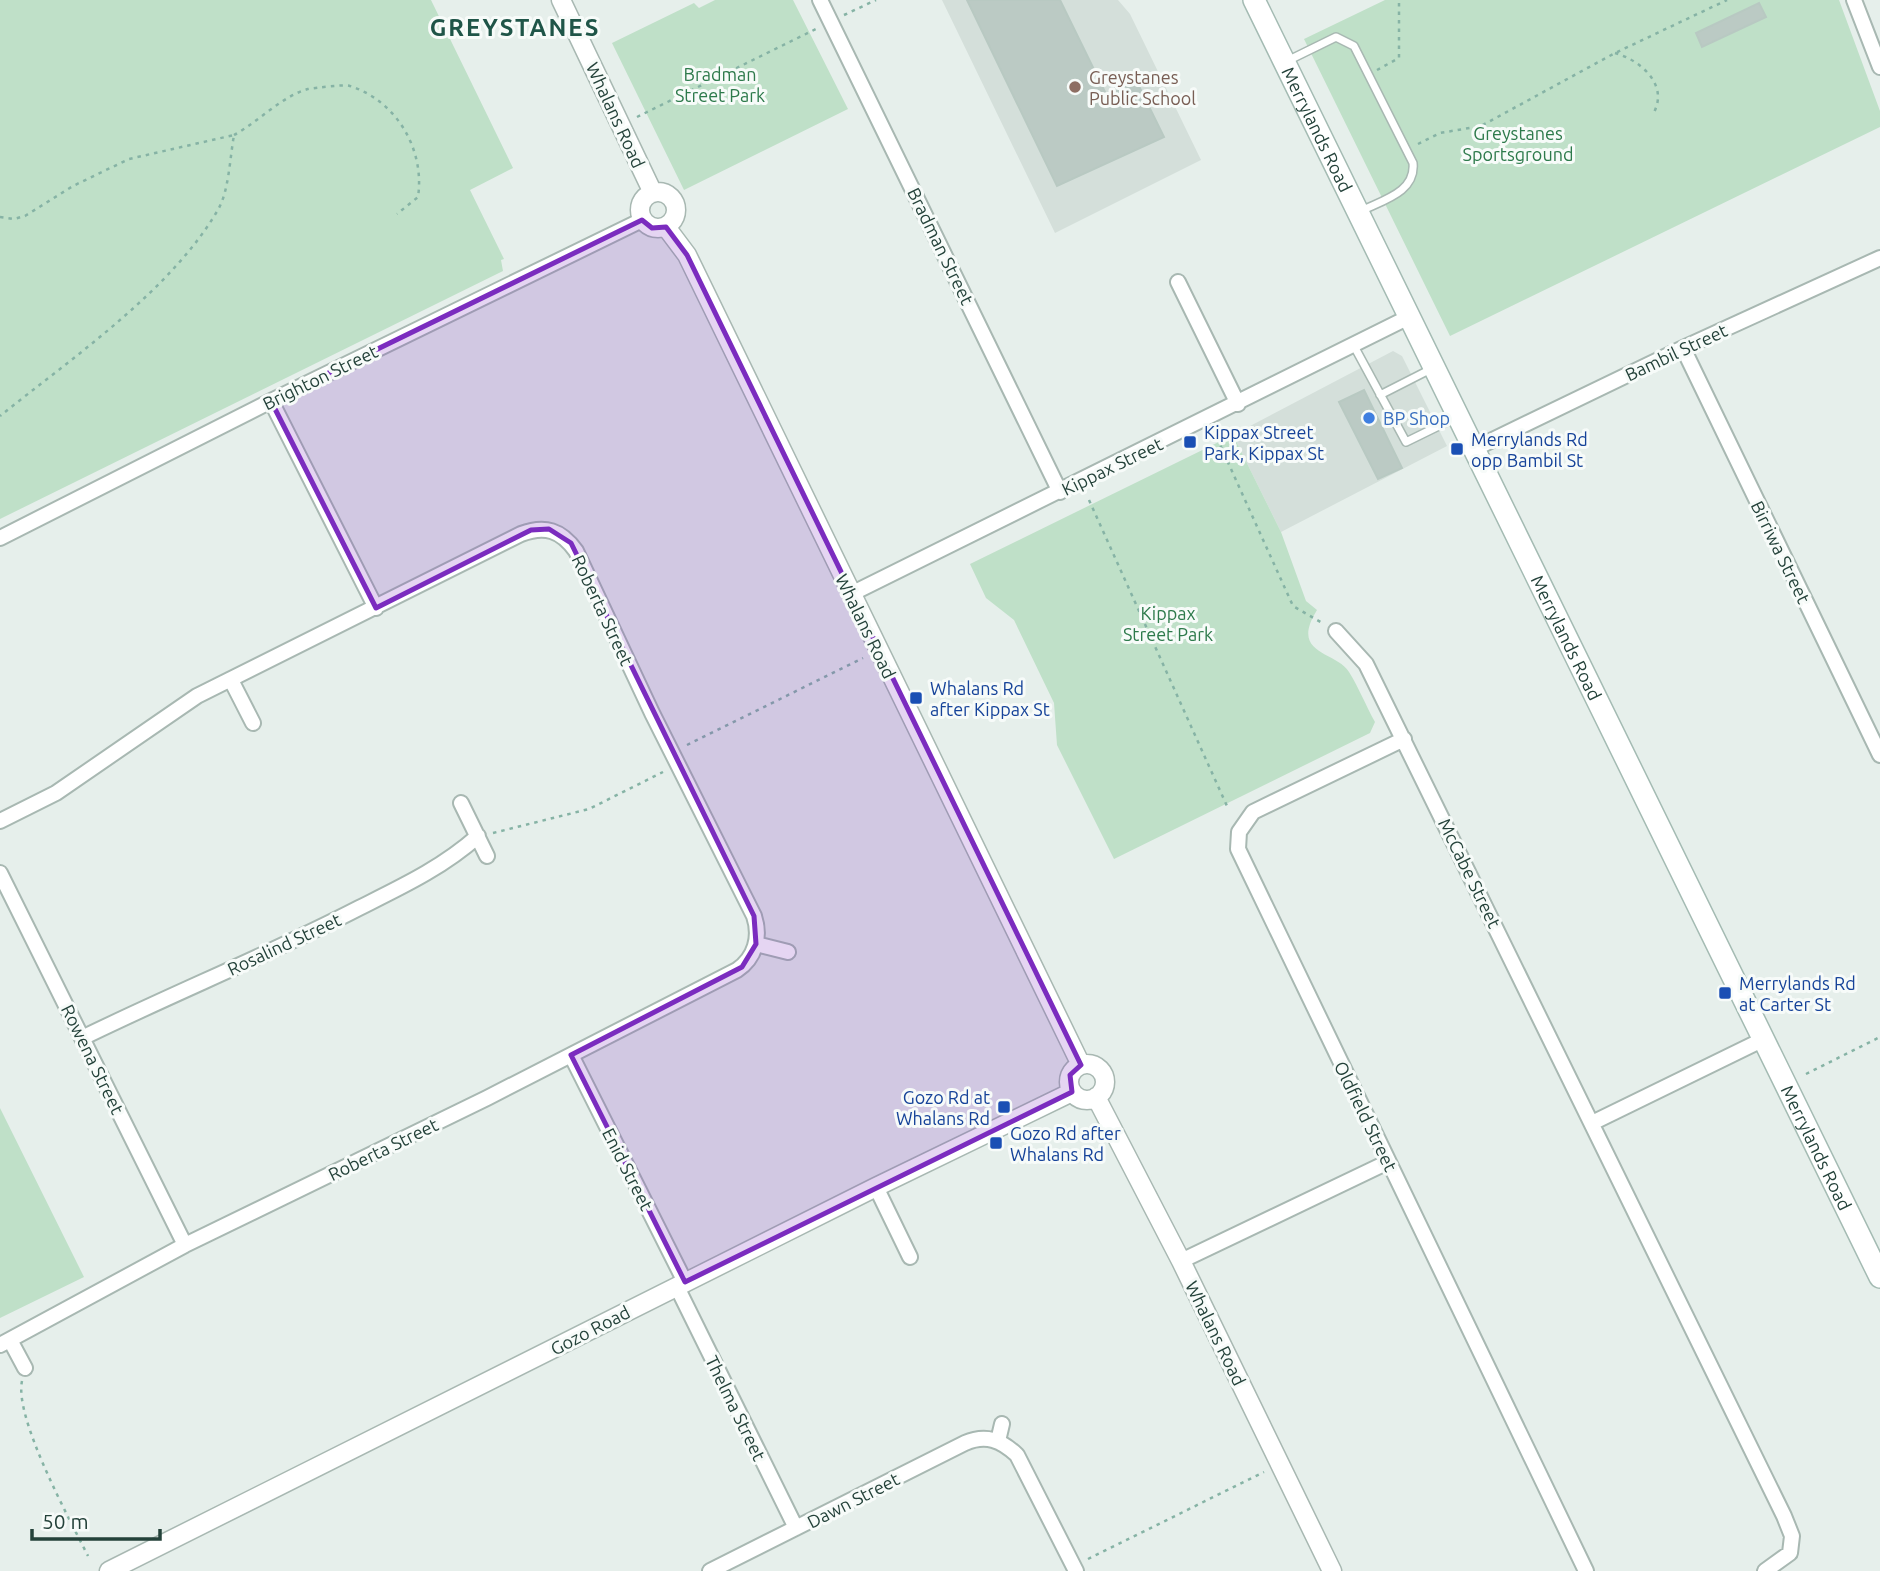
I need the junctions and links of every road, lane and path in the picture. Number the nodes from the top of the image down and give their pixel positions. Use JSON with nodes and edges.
{"nodes":[{"id":1,"x":561,"y":0,"type":"edge"},
{"id":2,"x":820,"y":0,"type":"edge"},
{"id":3,"x":876,"y":0,"type":"edge"},
{"id":4,"x":1254,"y":0,"type":"edge"},
{"id":5,"x":1399,"y":0,"type":"edge"},
{"id":6,"x":1727,"y":0,"type":"edge"},
{"id":7,"x":1854,"y":0,"type":"edge"},
{"id":8,"x":831,"y":22,"type":"junction"},
{"id":9,"x":1615,"y":53,"type":"junction"},
{"id":10,"x":1284,"y":62,"type":"junction"},
{"id":11,"x":1880,"y":67,"type":"edge"},
{"id":12,"x":1368,"y":75,"type":"junction"},
{"id":13,"x":1653,"y":114,"type":"dead end"},
{"id":14,"x":621,"y":125,"type":"junction"},
{"id":15,"x":234,"y":135,"type":"junction"},
{"id":16,"x":1406,"y":150,"type":"junction"},
{"id":17,"x":653,"y":193,"type":"junction"},
{"id":18,"x":1358,"y":212,"type":"junction"},
{"id":19,"x":397,"y":214,"type":"dead end"},
{"id":20,"x":0,"y":217,"type":"edge"},
{"id":21,"x":642,"y":220,"type":"junction"},
{"id":22,"x":666,"y":227,"type":"junction"},
{"id":23,"x":1880,"y":258,"type":"edge"},
{"id":24,"x":1178,"y":282,"type":"dead end"},
{"id":25,"x":1409,"y":317,"type":"junction"},
{"id":26,"x":1354,"y":346,"type":"junction"},
{"id":27,"x":1683,"y":348,"type":"junction"},
{"id":28,"x":1433,"y":368,"type":"junction"},
{"id":29,"x":1380,"y":395,"type":"junction"},
{"id":30,"x":271,"y":401,"type":"junction"},
{"id":31,"x":1238,"y":404,"type":"junction"},
{"id":32,"x":0,"y":416,"type":"edge"},
{"id":33,"x":1458,"y":416,"type":"junction"},
{"id":34,"x":1217,"y":438,"type":"dead end"},
{"id":35,"x":1474,"y":449,"type":"junction"},
{"id":36,"x":1060,"y":492,"type":"junction"},
{"id":37,"x":1089,"y":500,"type":"dead end"},
{"id":38,"x":0,"y":538,"type":"edge"},
{"id":39,"x":851,"y":594,"type":"junction"},
{"id":40,"x":376,"y":608,"type":"junction"},
{"id":41,"x":1336,"y":631,"type":"joint"},
{"id":42,"x":231,"y":680,"type":"junction"},
{"id":43,"x":253,"y":723,"type":"dead end"},
{"id":44,"x":1404,"y":739,"type":"junction"},
{"id":45,"x":1880,"y":755,"type":"edge"},
{"id":46,"x":461,"y":803,"type":"dead end"},
{"id":47,"x":1227,"y":806,"type":"dead end"},
{"id":48,"x":0,"y":821,"type":"edge"},
{"id":49,"x":478,"y":836,"type":"junction"},
{"id":50,"x":487,"y":856,"type":"dead end"},
{"id":51,"x":0,"y":873,"type":"edge"},
{"id":52,"x":756,"y":944,"type":"junction"},
{"id":53,"x":788,"y":952,"type":"dead end"},
{"id":54,"x":1880,"y":1037,"type":"edge"},
{"id":55,"x":82,"y":1038,"type":"junction"},
{"id":56,"x":1764,"y":1039,"type":"junction"},
{"id":57,"x":571,"y":1055,"type":"junction"},
{"id":58,"x":1081,"y":1065,"type":"junction"},
{"id":59,"x":1806,"y":1074,"type":"dead end"},
{"id":60,"x":1072,"y":1092,"type":"junction"},
{"id":61,"x":1096,"y":1097,"type":"junction"},
{"id":62,"x":1592,"y":1123,"type":"junction"},
{"id":63,"x":1388,"y":1162,"type":"junction"},
{"id":64,"x":876,"y":1187,"type":"junction"},
{"id":65,"x":186,"y":1245,"type":"junction"},
{"id":66,"x":910,"y":1257,"type":"dead end"},
{"id":67,"x":1181,"y":1261,"type":"junction"},
{"id":68,"x":1880,"y":1277,"type":"edge"},
{"id":69,"x":681,"y":1284,"type":"junction"},
{"id":70,"x":5,"y":1342,"type":"edge"},
{"id":71,"x":25,"y":1368,"type":"joint"},
{"id":72,"x":1002,"y":1424,"type":"dead end"},
{"id":73,"x":998,"y":1441,"type":"junction"},
{"id":74,"x":1280,"y":1464,"type":"junction"},
{"id":75,"x":796,"y":1528,"type":"junction"},
{"id":76,"x":88,"y":1556,"type":"dead end"},
{"id":77,"x":1087,"y":1559,"type":"dead end"},
{"id":78,"x":109,"y":1571,"type":"edge"},
{"id":79,"x":710,"y":1571,"type":"edge"},
{"id":80,"x":1076,"y":1571,"type":"edge"},
{"id":81,"x":1332,"y":1571,"type":"edge"},
{"id":82,"x":1586,"y":1571,"type":"edge"},
{"id":83,"x":1765,"y":1571,"type":"edge"}],
"edges":[{"from":1,"to":14,"type":"street","name":"Whalans Road"},
{"from":2,"to":8,"type":"street","name":"Bradman Street"},
{"from":3,"to":8,"type":"path"},
{"from":4,"to":10,"type":"main road","name":"Merrylands Road"},
{"from":5,"to":12,"type":"path"},
{"from":6,"to":9,"type":"path"},
{"from":7,"to":11,"type":"street"},
{"from":8,"to":14,"type":"path"},
{"from":8,"to":36,"type":"street","name":"Bradman Street"},
{"from":9,"to":13,"type":"path"},
{"from":9,"to":16,"type":"path"},
{"from":10,"to":12,"type":"lane"},
{"from":10,"to":18,"type":"main road","name":"Merrylands Road"},
{"from":12,"to":16,"type":"lane"},
{"from":14,"to":17,"type":"street","name":"Whalans Road"},
{"from":15,"to":19,"type":"path"},
{"from":15,"to":20,"type":"path"},
{"from":15,"to":32,"type":"path"},
{"from":16,"to":18,"type":"lane"},
{"from":17,"to":21,"type":"street"},
{"from":17,"to":22,"type":"street"},
{"from":18,"to":25,"type":"main road","name":"Merrylands Road"},
{"from":21,"to":22,"type":"street"},
{"from":21,"to":30,"type":"street","name":"Brighton Street"},
{"from":22,"to":39,"type":"street","name":"Whalans Road"},
{"from":23,"to":27,"type":"street","name":"Bambil Street"},
{"from":24,"to":31,"type":"street"},
{"from":25,"to":26,"type":"street","name":"Kippax Street"},
{"from":25,"to":28,"type":"main road","name":"Merrylands Road"},
{"from":26,"to":29,"type":"lane"},
{"from":26,"to":31,"type":"street","name":"Kippax Street"},
{"from":27,"to":35,"type":"street","name":"Bambil Street"},
{"from":27,"to":45,"type":"street","name":"Birriwa Street"},
{"from":28,"to":29,"type":"lane"},
{"from":28,"to":33,"type":"main road","name":"Merrylands Road"},
{"from":29,"to":33,"type":"lane"},
{"from":30,"to":38,"type":"street","name":"Brighton Street"},
{"from":30,"to":40,"type":"street"},
{"from":31,"to":36,"type":"street","name":"Kippax Street"},
{"from":33,"to":35,"type":"main road","name":"Merrylands Road"},
{"from":34,"to":41,"type":"path"},
{"from":35,"to":56,"type":"main road","name":"Merrylands Road"},
{"from":36,"to":39,"type":"street","name":"Kippax Street"},
{"from":37,"to":47,"type":"path"},
{"from":39,"to":58,"type":"street","name":"Whalans Road"},
{"from":40,"to":42,"type":"street","name":"Roberta Street"},
{"from":40,"to":52,"type":"street","name":"Roberta Street"},
{"from":41,"to":44,"type":"street","name":"McCabe Street"},
{"from":42,"to":43,"type":"street"},
{"from":42,"to":48,"type":"street","name":"Roberta Street"},
{"from":44,"to":62,"type":"street","name":"McCabe Street"},
{"from":44,"to":63,"type":"street","name":"Oldfield Street"},
{"from":46,"to":49,"type":"street"},
{"from":49,"to":50,"type":"street"},
{"from":49,"to":55,"type":"street","name":"Rosalind Street"},
{"from":51,"to":55,"type":"street","name":"Rowena Street"},
{"from":52,"to":53,"type":"street"},
{"from":52,"to":57,"type":"street","name":"Roberta Street"},
{"from":54,"to":59,"type":"path"},
{"from":55,"to":65,"type":"street","name":"Rowena Street"},
{"from":56,"to":62,"type":"street"},
{"from":56,"to":68,"type":"main road","name":"Merrylands Road"},
{"from":57,"to":65,"type":"street","name":"Roberta Street"},
{"from":57,"to":69,"type":"street","name":"Enid Street"},
{"from":58,"to":60,"type":"street"},
{"from":58,"to":61,"type":"street"},
{"from":60,"to":61,"type":"street"},
{"from":60,"to":64,"type":"street","name":"Gozo Road"},
{"from":61,"to":67,"type":"street","name":"Whalans Road"},
{"from":62,"to":83,"type":"street"},
{"from":63,"to":67,"type":"street"},
{"from":63,"to":82,"type":"street","name":"Oldfield Street"},
{"from":64,"to":66,"type":"street"},
{"from":64,"to":69,"type":"street","name":"Gozo Road"},
{"from":65,"to":70,"type":"street","name":"Roberta Street"},
{"from":67,"to":74,"type":"street","name":"Whalans Road"},
{"from":69,"to":75,"type":"street","name":"Thelma Street"},
{"from":69,"to":78,"type":"street","name":"Gozo Road"},
{"from":70,"to":71,"type":"street"},
{"from":71,"to":76,"type":"path"},
{"from":72,"to":73,"type":"street"},
{"from":73,"to":75,"type":"street","name":"Dawn Street"},
{"from":73,"to":80,"type":"street"},
{"from":74,"to":77,"type":"path"},
{"from":74,"to":81,"type":"street","name":"Whalans Road"},
{"from":75,"to":79,"type":"street","name":"Dawn Street"}]}
